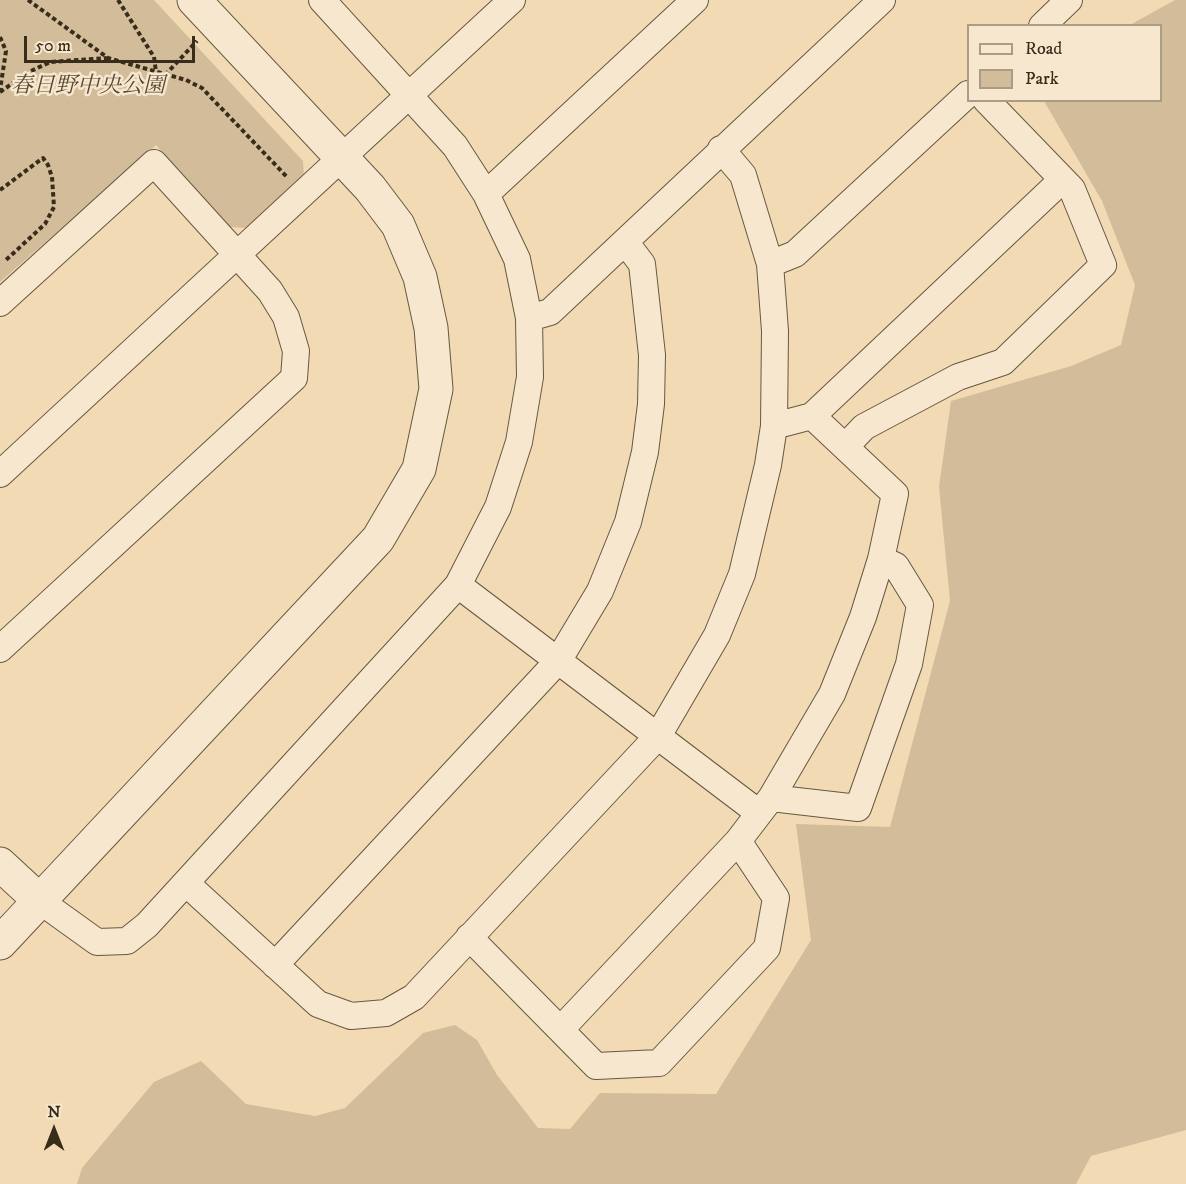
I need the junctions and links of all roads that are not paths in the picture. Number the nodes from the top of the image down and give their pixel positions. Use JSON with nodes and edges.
{"nodes":[{"id":1,"x":194,"y":0,"type":"edge"},
{"id":2,"x":512,"y":0,"type":"edge"},
{"id":3,"x":695,"y":0,"type":"edge"},
{"id":4,"x":882,"y":0,"type":"edge"},
{"id":5,"x":1069,"y":0,"type":"edge"},
{"id":6,"x":325,"y":1,"type":"edge"},
{"id":7,"x":1044,"y":24,"type":"edge"},
{"id":8,"x":409,"y":95,"type":"junction"},
{"id":9,"x":967,"y":96,"type":"edge"},
{"id":10,"x":988,"y":102,"type":"edge"},
{"id":11,"x":721,"y":149,"type":"junction"},
{"id":12,"x":341,"y":158,"type":"junction"},
{"id":13,"x":1061,"y":181,"type":"junction"},
{"id":14,"x":486,"y":195,"type":"junction"},
{"id":15,"x":626,"y":243,"type":"junction"},
{"id":16,"x":237,"y":255,"type":"junction"},
{"id":17,"x":770,"y":264,"type":"junction"},
{"id":18,"x":0,"y":303,"type":"edge"},
{"id":19,"x":529,"y":318,"type":"junction"},
{"id":20,"x":812,"y":416,"type":"junction"},
{"id":21,"x":774,"y":426,"type":"junction"},
{"id":22,"x":845,"y":447,"type":"junction"},
{"id":23,"x":0,"y":474,"type":"edge"},
{"id":24,"x":881,"y":559,"type":"junction"},
{"id":25,"x":458,"y":585,"type":"junction"},
{"id":26,"x":0,"y":649,"type":"edge"},
{"id":27,"x":558,"y":661,"type":"junction"},
{"id":28,"x":658,"y":736,"type":"junction"},
{"id":29,"x":765,"y":805,"type":"junction"},
{"id":30,"x":738,"y":841,"type":"junction"},
{"id":31,"x":0,"y":864,"type":"edge"},
{"id":32,"x":187,"y":884,"type":"junction"},
{"id":33,"x":39,"y":901,"type":"junction"},
{"id":34,"x":469,"y":937,"type":"junction"},
{"id":35,"x":0,"y":943,"type":"edge"},
{"id":36,"x":275,"y":965,"type":"junction"},
{"id":37,"x":562,"y":1028,"type":"junction"}],
"edges":[{"from":1,"to":12,"type":"street"},
{"from":2,"to":8,"type":"street"},
{"from":3,"to":14,"type":"street"},
{"from":4,"to":11,"type":"street"},
{"from":5,"to":7,"type":"street"},
{"from":6,"to":8,"type":"street"},
{"from":8,"to":12,"type":"street"},
{"from":8,"to":14,"type":"street"},
{"from":9,"to":17,"type":"street"},
{"from":10,"to":13,"type":"street"},
{"from":11,"to":15,"type":"street"},
{"from":11,"to":17,"type":"street"},
{"from":12,"to":16,"type":"street"},
{"from":12,"to":33,"type":"street"},
{"from":13,"to":20,"type":"street"},
{"from":13,"to":22,"type":"street"},
{"from":14,"to":19,"type":"street"},
{"from":15,"to":19,"type":"street"},
{"from":15,"to":27,"type":"street"},
{"from":16,"to":18,"type":"street"},
{"from":16,"to":23,"type":"street"},
{"from":16,"to":26,"type":"street"},
{"from":17,"to":21,"type":"street"},
{"from":19,"to":25,"type":"street"},
{"from":20,"to":21,"type":"street"},
{"from":20,"to":22,"type":"street"},
{"from":21,"to":28,"type":"street"},
{"from":22,"to":24,"type":"street"},
{"from":24,"to":29,"type":"street"},
{"from":24,"to":29,"type":"street"},
{"from":25,"to":27,"type":"street"},
{"from":25,"to":32,"type":"street"},
{"from":27,"to":28,"type":"street"},
{"from":27,"to":36,"type":"street"},
{"from":28,"to":29,"type":"street"},
{"from":28,"to":34,"type":"street"},
{"from":29,"to":30,"type":"street"},
{"from":30,"to":37,"type":"street"},
{"from":30,"to":37,"type":"street"},
{"from":31,"to":33,"type":"street"},
{"from":32,"to":33,"type":"street"},
{"from":32,"to":36,"type":"street"},
{"from":33,"to":35,"type":"street"},
{"from":34,"to":36,"type":"street"},
{"from":34,"to":37,"type":"street"}]}
